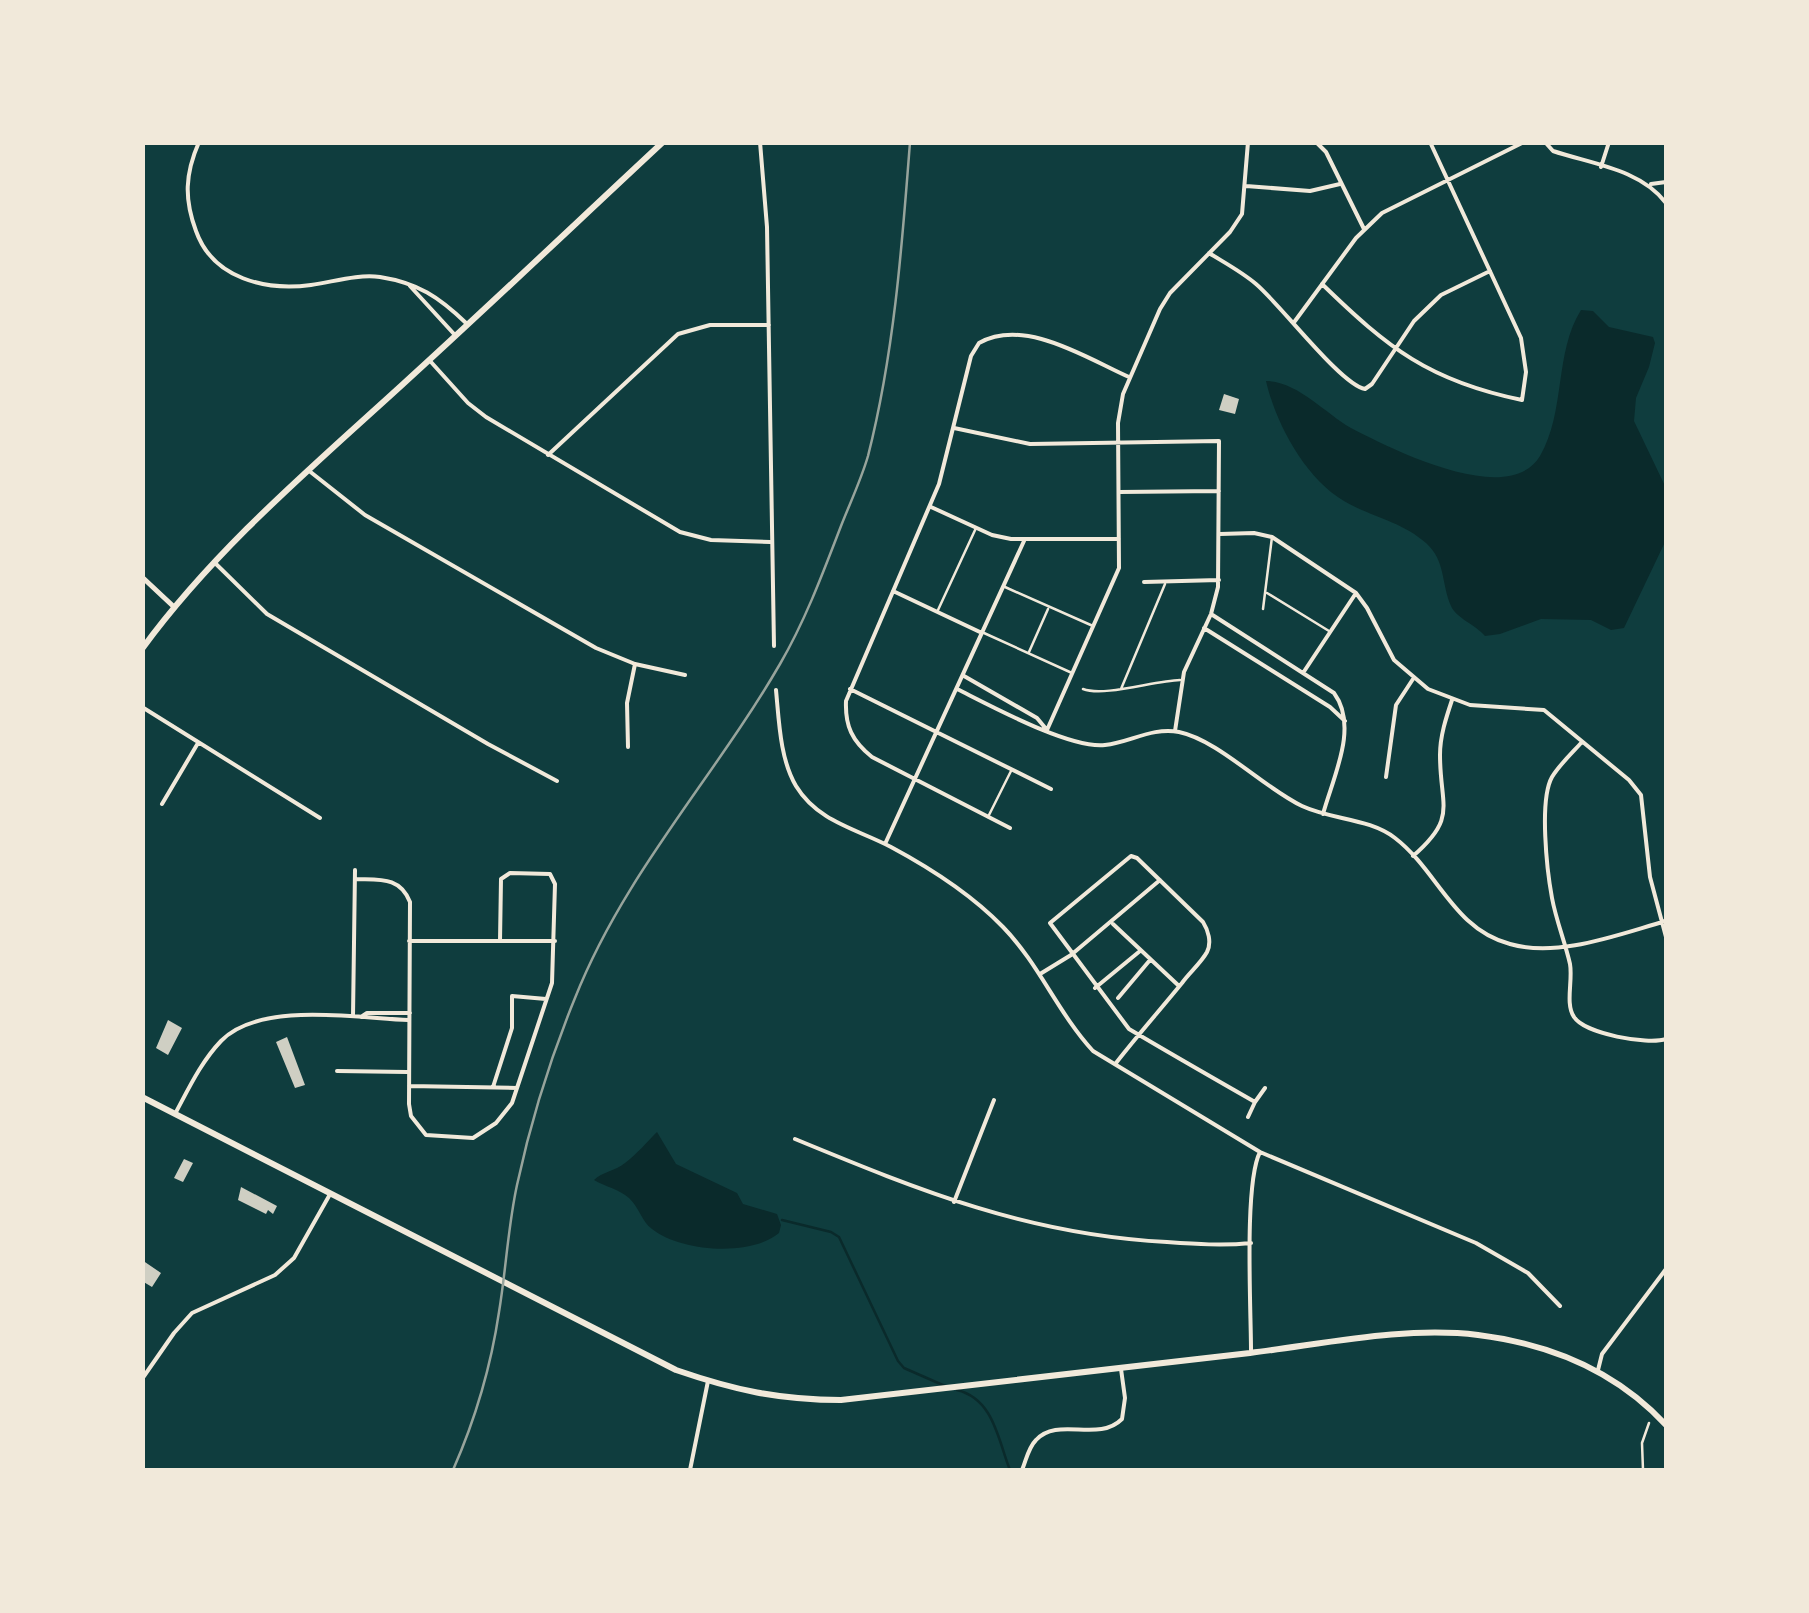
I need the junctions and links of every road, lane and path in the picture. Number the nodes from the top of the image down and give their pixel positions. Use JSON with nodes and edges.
{"nodes":[{"id":1,"x":199,"y":142,"type":"edge"},
{"id":2,"x":663,"y":142,"type":"edge"},
{"id":3,"x":760,"y":142,"type":"edge"},
{"id":4,"x":1248,"y":142,"type":"edge"},
{"id":5,"x":1316,"y":142,"type":"edge"},
{"id":6,"x":1430,"y":142,"type":"edge"},
{"id":7,"x":1524,"y":142,"type":"edge"},
{"id":8,"x":1545,"y":142,"type":"edge"},
{"id":9,"x":1608,"y":142,"type":"edge"},
{"id":10,"x":1601,"y":167,"type":"junction"},
{"id":11,"x":1447,"y":180,"type":"junction"},
{"id":12,"x":1666,"y":182,"type":"edge"},
{"id":13,"x":1342,"y":184,"type":"junction"},
{"id":14,"x":1651,"y":184,"type":"junction"},
{"id":15,"x":1246,"y":186,"type":"junction"},
{"id":16,"x":1666,"y":203,"type":"edge"},
{"id":17,"x":1364,"y":230,"type":"junction"},
{"id":18,"x":1210,"y":253,"type":"junction"},
{"id":19,"x":1490,"y":270,"type":"junction"},
{"id":20,"x":1322,"y":284,"type":"junction"},
{"id":21,"x":410,"y":286,"type":"junction"},
{"id":22,"x":1294,"y":321,"type":"junction"},
{"id":23,"x":467,"y":325,"type":"junction"},
{"id":24,"x":770,"y":325,"type":"junction"},
{"id":25,"x":455,"y":336,"type":"junction"},
{"id":26,"x":1395,"y":350,"type":"junction"},
{"id":27,"x":430,"y":360,"type":"junction"},
{"id":28,"x":1129,"y":377,"type":"junction"},
{"id":29,"x":954,"y":428,"type":"junction"},
{"id":30,"x":1119,"y":443,"type":"junction"},
{"id":31,"x":548,"y":455,"type":"junction"},
{"id":32,"x":308,"y":470,"type":"junction"},
{"id":33,"x":1219,"y":490,"type":"junction"},
{"id":34,"x":1119,"y":492,"type":"junction"},
{"id":35,"x":931,"y":507,"type":"junction"},
{"id":36,"x":976,"y":528,"type":"junction"},
{"id":37,"x":1220,"y":534,"type":"junction"},
{"id":38,"x":1272,"y":538,"type":"junction"},
{"id":39,"x":1120,"y":539,"type":"junction"},
{"id":40,"x":1024,"y":541,"type":"junction"},
{"id":41,"x":770,"y":542,"type":"junction"},
{"id":42,"x":214,"y":562,"type":"junction"},
{"id":43,"x":142,"y":577,"type":"edge"},
{"id":44,"x":1219,"y":580,"type":"junction"},
{"id":45,"x":1144,"y":582,"type":"dead end"},
{"id":46,"x":1166,"y":582,"type":"junction"},
{"id":47,"x":1003,"y":586,"type":"junction"},
{"id":48,"x":893,"y":592,"type":"junction"},
{"id":49,"x":1356,"y":593,"type":"junction"},
{"id":50,"x":1267,"y":594,"type":"junction"},
{"id":51,"x":173,"y":606,"type":"junction"},
{"id":52,"x":1049,"y":606,"type":"junction"},
{"id":53,"x":1263,"y":609,"type":"dead end"},
{"id":54,"x":937,"y":612,"type":"junction"},
{"id":55,"x":1210,"y":614,"type":"junction"},
{"id":56,"x":1094,"y":627,"type":"junction"},
{"id":57,"x":1204,"y":628,"type":"junction"},
{"id":58,"x":1330,"y":632,"type":"junction"},
{"id":59,"x":982,"y":633,"type":"junction"},
{"id":60,"x":774,"y":646,"type":"dead end"},
{"id":61,"x":142,"y":649,"type":"edge"},
{"id":62,"x":1028,"y":653,"type":"junction"},
{"id":63,"x":635,"y":664,"type":"junction"},
{"id":64,"x":1073,"y":673,"type":"junction"},
{"id":65,"x":1303,"y":673,"type":"junction"},
{"id":66,"x":686,"y":675,"type":"dead end"},
{"id":67,"x":964,"y":676,"type":"junction"},
{"id":68,"x":1413,"y":679,"type":"junction"},
{"id":69,"x":1182,"y":680,"type":"junction"},
{"id":70,"x":850,"y":689,"type":"junction"},
{"id":71,"x":957,"y":689,"type":"junction"},
{"id":72,"x":1083,"y":689,"type":"dead end"},
{"id":73,"x":1121,"y":689,"type":"junction"},
{"id":74,"x":776,"y":690,"type":"dead end"},
{"id":75,"x":1452,"y":700,"type":"junction"},
{"id":76,"x":142,"y":707,"type":"edge"},
{"id":77,"x":1345,"y":720,"type":"junction"},
{"id":78,"x":1047,"y":730,"type":"junction"},
{"id":79,"x":1174,"y":731,"type":"junction"},
{"id":80,"x":937,"y":733,"type":"junction"},
{"id":81,"x":1583,"y":741,"type":"junction"},
{"id":82,"x":198,"y":743,"type":"junction"},
{"id":83,"x":628,"y":747,"type":"dead end"},
{"id":84,"x":1011,"y":770,"type":"junction"},
{"id":85,"x":1386,"y":777,"type":"dead end"},
{"id":86,"x":557,"y":781,"type":"dead end"},
{"id":87,"x":916,"y":781,"type":"junction"},
{"id":88,"x":1051,"y":790,"type":"dead end"},
{"id":89,"x":162,"y":804,"type":"dead end"},
{"id":90,"x":1323,"y":814,"type":"junction"},
{"id":91,"x":988,"y":817,"type":"junction"},
{"id":92,"x":320,"y":818,"type":"dead end"},
{"id":93,"x":1010,"y":828,"type":"dead end"},
{"id":94,"x":885,"y":844,"type":"junction"},
{"id":95,"x":1413,"y":856,"type":"junction"},
{"id":96,"x":354,"y":870,"type":"dead end"},
{"id":97,"x":354,"y":880,"type":"junction"},
{"id":98,"x":1160,"y":880,"type":"junction"},
{"id":99,"x":1664,"y":922,"type":"edge"},
{"id":100,"x":1112,"y":923,"type":"junction"},
{"id":101,"x":1666,"y":937,"type":"edge"},
{"id":102,"x":500,"y":940,"type":"junction"},
{"id":103,"x":410,"y":941,"type":"junction"},
{"id":104,"x":555,"y":941,"type":"junction"},
{"id":105,"x":1564,"y":946,"type":"junction"},
{"id":106,"x":1140,"y":951,"type":"junction"},
{"id":107,"x":1072,"y":955,"type":"junction"},
{"id":108,"x":1150,"y":960,"type":"junction"},
{"id":109,"x":1040,"y":974,"type":"junction"},
{"id":110,"x":1179,"y":986,"type":"junction"},
{"id":111,"x":1095,"y":988,"type":"junction"},
{"id":112,"x":1118,"y":998,"type":"dead end"},
{"id":113,"x":546,"y":1000,"type":"junction"},
{"id":114,"x":353,"y":1016,"type":"junction"},
{"id":115,"x":410,"y":1017,"type":"junction"},
{"id":116,"x":1138,"y":1035,"type":"junction"},
{"id":117,"x":1666,"y":1039,"type":"edge"},
{"id":118,"x":1114,"y":1065,"type":"junction"},
{"id":119,"x":337,"y":1071,"type":"dead end"},
{"id":120,"x":409,"y":1072,"type":"junction"},
{"id":121,"x":409,"y":1086,"type":"junction"},
{"id":122,"x":493,"y":1087,"type":"junction"},
{"id":123,"x":517,"y":1088,"type":"junction"},
{"id":124,"x":1264,"y":1088,"type":"dead end"},
{"id":125,"x":142,"y":1096,"type":"edge"},
{"id":126,"x":994,"y":1100,"type":"dead end"},
{"id":127,"x":1255,"y":1102,"type":"junction"},
{"id":128,"x":175,"y":1114,"type":"junction"},
{"id":129,"x":1248,"y":1117,"type":"dead end"},
{"id":130,"x":795,"y":1139,"type":"dead end"},
{"id":131,"x":1260,"y":1152,"type":"junction"},
{"id":132,"x":332,"y":1192,"type":"junction"},
{"id":133,"x":954,"y":1202,"type":"junction"},
{"id":134,"x":1251,"y":1243,"type":"junction"},
{"id":135,"x":1666,"y":1269,"type":"edge"},
{"id":136,"x":1560,"y":1306,"type":"dead end"},
{"id":137,"x":1252,"y":1353,"type":"junction"},
{"id":138,"x":1121,"y":1368,"type":"junction"},
{"id":139,"x":1598,"y":1370,"type":"junction"},
{"id":140,"x":142,"y":1379,"type":"edge"},
{"id":141,"x":708,"y":1381,"type":"junction"},
{"id":142,"x":1649,"y":1424,"type":"dead end"},
{"id":143,"x":1666,"y":1424,"type":"edge"},
{"id":144,"x":690,"y":1470,"type":"edge"},
{"id":145,"x":1022,"y":1470,"type":"edge"},
{"id":146,"x":1644,"y":1470,"type":"edge"}],
"edges":[{"from":1,"to":21,"type":"street"},
{"from":2,"to":23,"type":"main road"},
{"from":3,"to":24,"type":"street"},
{"from":4,"to":15,"type":"street"},
{"from":5,"to":13,"type":"street"},
{"from":6,"to":11,"type":"street"},
{"from":7,"to":11,"type":"street"},
{"from":8,"to":10,"type":"street"},
{"from":9,"to":10,"type":"street"},
{"from":10,"to":14,"type":"street"},
{"from":11,"to":17,"type":"street"},
{"from":11,"to":19,"type":"street"},
{"from":12,"to":14,"type":"street"},
{"from":13,"to":15,"type":"street"},
{"from":13,"to":17,"type":"street"},
{"from":14,"to":16,"type":"street"},
{"from":15,"to":18,"type":"street"},
{"from":17,"to":20,"type":"street"},
{"from":18,"to":22,"type":"street"},
{"from":18,"to":28,"type":"street"},
{"from":19,"to":26,"type":"street"},
{"from":19,"to":26,"type":"street"},
{"from":20,"to":22,"type":"street"},
{"from":20,"to":26,"type":"street"},
{"from":21,"to":23,"type":"street"},
{"from":21,"to":25,"type":"street"},
{"from":22,"to":26,"type":"street"},
{"from":23,"to":25,"type":"main road"},
{"from":24,"to":31,"type":"street"},
{"from":24,"to":41,"type":"street"},
{"from":25,"to":27,"type":"main road"},
{"from":27,"to":31,"type":"street"},
{"from":27,"to":32,"type":"main road"},
{"from":28,"to":29,"type":"street"},
{"from":28,"to":30,"type":"street"},
{"from":29,"to":30,"type":"street"},
{"from":29,"to":35,"type":"street"},
{"from":30,"to":33,"type":"street"},
{"from":30,"to":34,"type":"street"},
{"from":31,"to":41,"type":"street"},
{"from":32,"to":42,"type":"main road"},
{"from":32,"to":63,"type":"street"},
{"from":33,"to":34,"type":"street"},
{"from":33,"to":37,"type":"street"},
{"from":34,"to":39,"type":"street"},
{"from":35,"to":36,"type":"street"},
{"from":35,"to":48,"type":"street"},
{"from":36,"to":40,"type":"street"},
{"from":36,"to":54,"type":"lane"},
{"from":37,"to":38,"type":"street"},
{"from":37,"to":44,"type":"street"},
{"from":38,"to":49,"type":"street"},
{"from":38,"to":50,"type":"lane"},
{"from":39,"to":40,"type":"street"},
{"from":39,"to":56,"type":"street"},
{"from":40,"to":47,"type":"street"},
{"from":41,"to":60,"type":"street"},
{"from":42,"to":51,"type":"main road"},
{"from":42,"to":86,"type":"street"},
{"from":43,"to":51,"type":"street"},
{"from":44,"to":46,"type":"street"},
{"from":44,"to":55,"type":"street"},
{"from":45,"to":46,"type":"street"},
{"from":46,"to":73,"type":"lane"},
{"from":47,"to":52,"type":"lane"},
{"from":47,"to":59,"type":"street"},
{"from":48,"to":54,"type":"street"},
{"from":48,"to":70,"type":"street"},
{"from":49,"to":58,"type":"street"},
{"from":49,"to":68,"type":"street"},
{"from":50,"to":53,"type":"lane"},
{"from":50,"to":58,"type":"lane"},
{"from":51,"to":61,"type":"main road"},
{"from":52,"to":56,"type":"lane"},
{"from":52,"to":62,"type":"lane"},
{"from":54,"to":59,"type":"street"},
{"from":55,"to":57,"type":"street"},
{"from":55,"to":65,"type":"street"},
{"from":56,"to":64,"type":"street"},
{"from":57,"to":69,"type":"street"},
{"from":57,"to":77,"type":"street"},
{"from":58,"to":65,"type":"street"},
{"from":59,"to":62,"type":"lane"},
{"from":59,"to":67,"type":"street"},
{"from":62,"to":64,"type":"lane"},
{"from":63,"to":66,"type":"street"},
{"from":63,"to":83,"type":"street"},
{"from":64,"to":78,"type":"street"},
{"from":65,"to":77,"type":"street"},
{"from":67,"to":71,"type":"street"},
{"from":67,"to":78,"type":"street"},
{"from":68,"to":75,"type":"street"},
{"from":68,"to":85,"type":"street"},
{"from":69,"to":73,"type":"lane"},
{"from":69,"to":79,"type":"street"},
{"from":70,"to":80,"type":"street"},
{"from":70,"to":87,"type":"street"},
{"from":71,"to":78,"type":"street"},
{"from":71,"to":80,"type":"street"},
{"from":72,"to":73,"type":"lane"},
{"from":74,"to":94,"type":"street"},
{"from":75,"to":81,"type":"street"},
{"from":75,"to":95,"type":"street"},
{"from":76,"to":82,"type":"street"},
{"from":77,"to":90,"type":"street"},
{"from":78,"to":79,"type":"street"},
{"from":79,"to":90,"type":"street"},
{"from":80,"to":84,"type":"street"},
{"from":80,"to":87,"type":"street"},
{"from":81,"to":99,"type":"street"},
{"from":81,"to":105,"type":"street"},
{"from":82,"to":89,"type":"street"},
{"from":82,"to":92,"type":"street"},
{"from":84,"to":88,"type":"street"},
{"from":84,"to":91,"type":"lane"},
{"from":87,"to":91,"type":"street"},
{"from":87,"to":94,"type":"street"},
{"from":90,"to":95,"type":"street"},
{"from":91,"to":93,"type":"street"},
{"from":94,"to":109,"type":"street"},
{"from":95,"to":105,"type":"street"},
{"from":96,"to":97,"type":"street"},
{"from":97,"to":103,"type":"street"},
{"from":97,"to":114,"type":"street"},
{"from":98,"to":100,"type":"street"},
{"from":98,"to":107,"type":"street"},
{"from":98,"to":110,"type":"street"},
{"from":99,"to":101,"type":"street"},
{"from":99,"to":105,"type":"street"},
{"from":100,"to":106,"type":"street"},
{"from":100,"to":107,"type":"street"},
{"from":102,"to":103,"type":"street"},
{"from":102,"to":104,"type":"street"},
{"from":102,"to":104,"type":"street"},
{"from":103,"to":115,"type":"street"},
{"from":104,"to":113,"type":"street"},
{"from":105,"to":117,"type":"street"},
{"from":106,"to":108,"type":"street"},
{"from":106,"to":111,"type":"street"},
{"from":107,"to":109,"type":"street"},
{"from":107,"to":111,"type":"street"},
{"from":108,"to":110,"type":"street"},
{"from":108,"to":112,"type":"street"},
{"from":109,"to":118,"type":"street"},
{"from":110,"to":116,"type":"street"},
{"from":111,"to":116,"type":"street"},
{"from":113,"to":122,"type":"street"},
{"from":113,"to":123,"type":"street"},
{"from":114,"to":115,"type":"street"},
{"from":114,"to":128,"type":"street"},
{"from":115,"to":120,"type":"street"},
{"from":116,"to":118,"type":"street"},
{"from":116,"to":127,"type":"street"},
{"from":118,"to":131,"type":"street"},
{"from":119,"to":120,"type":"street"},
{"from":120,"to":121,"type":"street"},
{"from":121,"to":122,"type":"street"},
{"from":121,"to":123,"type":"street"},
{"from":122,"to":123,"type":"street"},
{"from":124,"to":127,"type":"street"},
{"from":125,"to":128,"type":"main road"},
{"from":126,"to":133,"type":"street"},
{"from":127,"to":129,"type":"street"},
{"from":128,"to":132,"type":"main road"},
{"from":130,"to":133,"type":"street"},
{"from":131,"to":134,"type":"street"},
{"from":131,"to":136,"type":"street"},
{"from":132,"to":140,"type":"street"},
{"from":132,"to":141,"type":"main road"},
{"from":133,"to":134,"type":"street"},
{"from":134,"to":137,"type":"street"},
{"from":135,"to":139,"type":"street"},
{"from":137,"to":138,"type":"main road"},
{"from":137,"to":139,"type":"main road"},
{"from":138,"to":141,"type":"main road"},
{"from":138,"to":145,"type":"street"},
{"from":139,"to":143,"type":"main road"},
{"from":141,"to":144,"type":"street"},
{"from":142,"to":146,"type":"path"}]}
